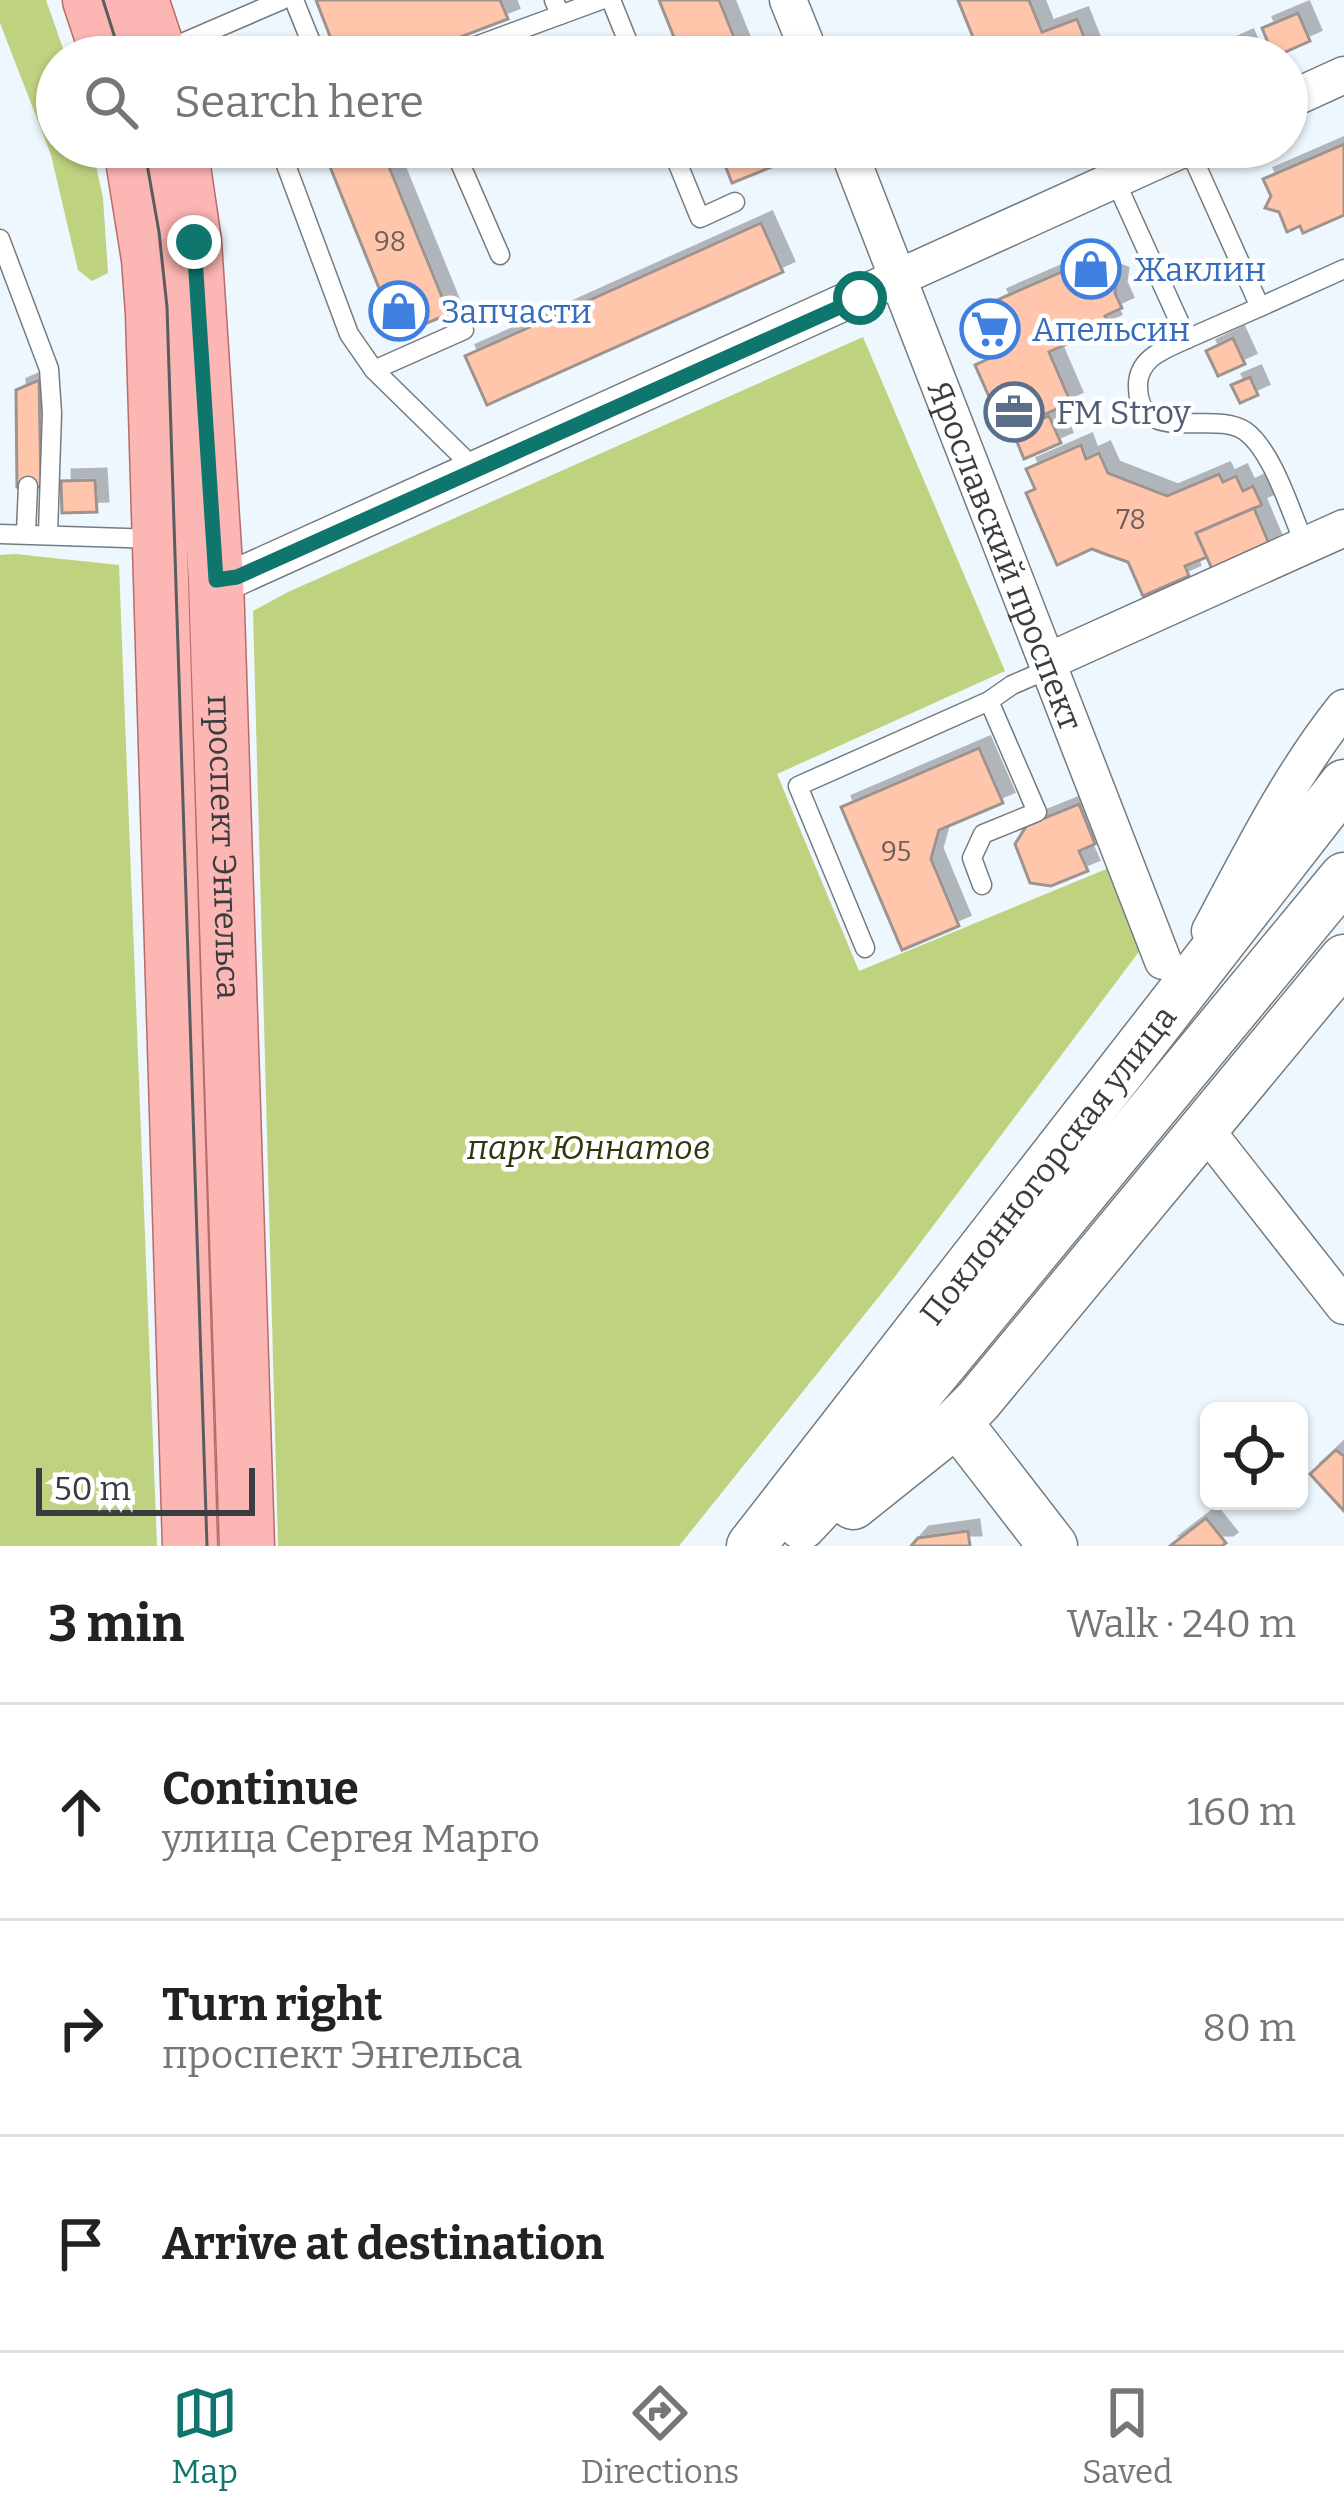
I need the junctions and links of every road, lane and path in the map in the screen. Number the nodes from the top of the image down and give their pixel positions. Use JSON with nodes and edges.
{"nodes":[{"id":1,"x":90,"y":0,"type":"edge"},
{"id":2,"x":141,"y":0,"type":"edge"},
{"id":3,"x":282,"y":0,"type":"edge"},
{"id":4,"x":294,"y":0,"type":"edge"},
{"id":5,"x":601,"y":0,"type":"edge"},
{"id":6,"x":611,"y":0,"type":"edge"},
{"id":7,"x":788,"y":0,"type":"edge"},
{"id":8,"x":557,"y":8,"type":"edge"},
{"id":9,"x":125,"y":36,"type":"edge"},
{"id":10,"x":143,"y":36,"type":"edge"},
{"id":11,"x":193,"y":36,"type":"edge"},
{"id":12,"x":309,"y":36,"type":"edge"},
{"id":13,"x":494,"y":36,"type":"edge"},
{"id":14,"x":626,"y":36,"type":"edge"},
{"id":15,"x":803,"y":36,"type":"edge"},
{"id":16,"x":1344,"y":75,"type":"edge"},
{"id":17,"x":1308,"y":91,"type":"edge"},
{"id":18,"x":135,"y":168,"type":"edge"},
{"id":19,"x":183,"y":168,"type":"edge"},
{"id":20,"x":287,"y":168,"type":"edge"},
{"id":21,"x":462,"y":168,"type":"edge"},
{"id":22,"x":680,"y":168,"type":"edge"},
{"id":23,"x":855,"y":168,"type":"edge"},
{"id":24,"x":1141,"y":168,"type":"edge"},
{"id":25,"x":1197,"y":168,"type":"edge"},
{"id":26,"x":1115,"y":180,"type":"junction"},
{"id":27,"x":735,"y":202,"type":"dead end"},
{"id":28,"x":0,"y":239,"type":"edge"},
{"id":29,"x":500,"y":255,"type":"dead end"},
{"id":30,"x":1344,"y":269,"type":"edge"},
{"id":31,"x":899,"y":279,"type":"junction"},
{"id":32,"x":1260,"y":307,"type":"junction"},
{"id":33,"x":464,"y":330,"type":"dead end"},
{"id":34,"x":1187,"y":339,"type":"junction"},
{"id":35,"x":374,"y":370,"type":"junction"},
{"id":36,"x":477,"y":470,"type":"junction"},
{"id":37,"x":28,"y":486,"type":"dead end"},
{"id":38,"x":1344,"y":528,"type":"edge"},
{"id":39,"x":26,"y":532,"type":"junction"},
{"id":40,"x":48,"y":533,"type":"junction"},
{"id":41,"x":0,"y":534,"type":"edge"},
{"id":42,"x":191,"y":545,"type":"junction"},
{"id":43,"x":1305,"y":545,"type":"junction"},
{"id":44,"x":1050,"y":664,"type":"junction"},
{"id":45,"x":218,"y":679,"type":"junction"},
{"id":46,"x":161,"y":681,"type":"junction"},
{"id":47,"x":989,"y":701,"type":"junction"},
{"id":48,"x":1344,"y":708,"type":"edge"},
{"id":49,"x":1344,"y":784,"type":"edge"},
{"id":50,"x":1344,"y":877,"type":"edge"},
{"id":51,"x":982,"y":886,"type":"dead end"},
{"id":52,"x":865,"y":948,"type":"dead end"},
{"id":53,"x":1344,"y":959,"type":"edge"},
{"id":54,"x":1171,"y":977,"type":"junction"},
{"id":55,"x":1204,"y":1128,"type":"junction"},
{"id":56,"x":1344,"y":1306,"type":"edge"},
{"id":57,"x":957,"y":1422,"type":"junction"},
{"id":58,"x":190,"y":1546,"type":"edge"},
{"id":59,"x":247,"y":1546,"type":"edge"},
{"id":60,"x":751,"y":1546,"type":"edge"},
{"id":61,"x":782,"y":1546,"type":"edge"},
{"id":62,"x":803,"y":1546,"type":"edge"},
{"id":63,"x":1053,"y":1546,"type":"edge"}],
"edges":[{"from":1,"to":9,"type":"main road"},
{"from":2,"to":10,"type":"main road"},
{"from":3,"to":11,"type":"lane"},
{"from":4,"to":12,"type":"lane"},
{"from":5,"to":8,"type":"lane"},
{"from":6,"to":14,"type":"lane"},
{"from":7,"to":15,"type":"street"},
{"from":8,"to":13,"type":"lane"},
{"from":16,"to":17,"type":"street"},
{"from":18,"to":42,"type":"main road","name":"проспект Энгельса"},
{"from":19,"to":42,"type":"main road","name":"проспект Энгельса"},
{"from":20,"to":35,"type":"lane"},
{"from":21,"to":29,"type":"lane"},
{"from":22,"to":27,"type":"lane"},
{"from":23,"to":31,"type":"street","name":"Ярославский проспект"},
{"from":24,"to":26,"type":"street"},
{"from":25,"to":32,"type":"lane"},
{"from":26,"to":31,"type":"street"},
{"from":26,"to":34,"type":"lane"},
{"from":28,"to":40,"type":"lane"},
{"from":30,"to":32,"type":"lane"},
{"from":31,"to":36,"type":"street"},
{"from":31,"to":44,"type":"street","name":"Ярославский проспект"},
{"from":32,"to":34,"type":"lane"},
{"from":33,"to":35,"type":"lane"},
{"from":34,"to":43,"type":"lane"},
{"from":35,"to":36,"type":"lane"},
{"from":36,"to":42,"type":"street"},
{"from":37,"to":39,"type":"lane"},
{"from":38,"to":43,"type":"street"},
{"from":39,"to":40,"type":"lane"},
{"from":39,"to":41,"type":"lane"},
{"from":40,"to":42,"type":"lane"},
{"from":42,"to":45,"type":"main road","name":"проспект Энгельса"},
{"from":42,"to":46,"type":"main road","name":"проспект Энгельса"},
{"from":43,"to":44,"type":"street"},
{"from":44,"to":47,"type":"lane"},
{"from":44,"to":54,"type":"street","name":"Ярославский проспект"},
{"from":45,"to":46,"type":"main road"},
{"from":45,"to":59,"type":"main road","name":"проспект Энгельса"},
{"from":46,"to":58,"type":"main road","name":"проспект Энгельса"},
{"from":47,"to":51,"type":"lane"},
{"from":47,"to":52,"type":"lane"},
{"from":48,"to":54,"type":"street"},
{"from":49,"to":54,"type":"main road","name":"Поклонногорская улица"},
{"from":50,"to":61,"type":"main road","name":"Поклонногорская улица"},
{"from":53,"to":55,"type":"main road"},
{"from":54,"to":60,"type":"main road","name":"Поклонногорская улица"},
{"from":55,"to":56,"type":"street"},
{"from":55,"to":57,"type":"main road"},
{"from":57,"to":62,"type":"main road"},
{"from":57,"to":63,"type":"main road"}]}
